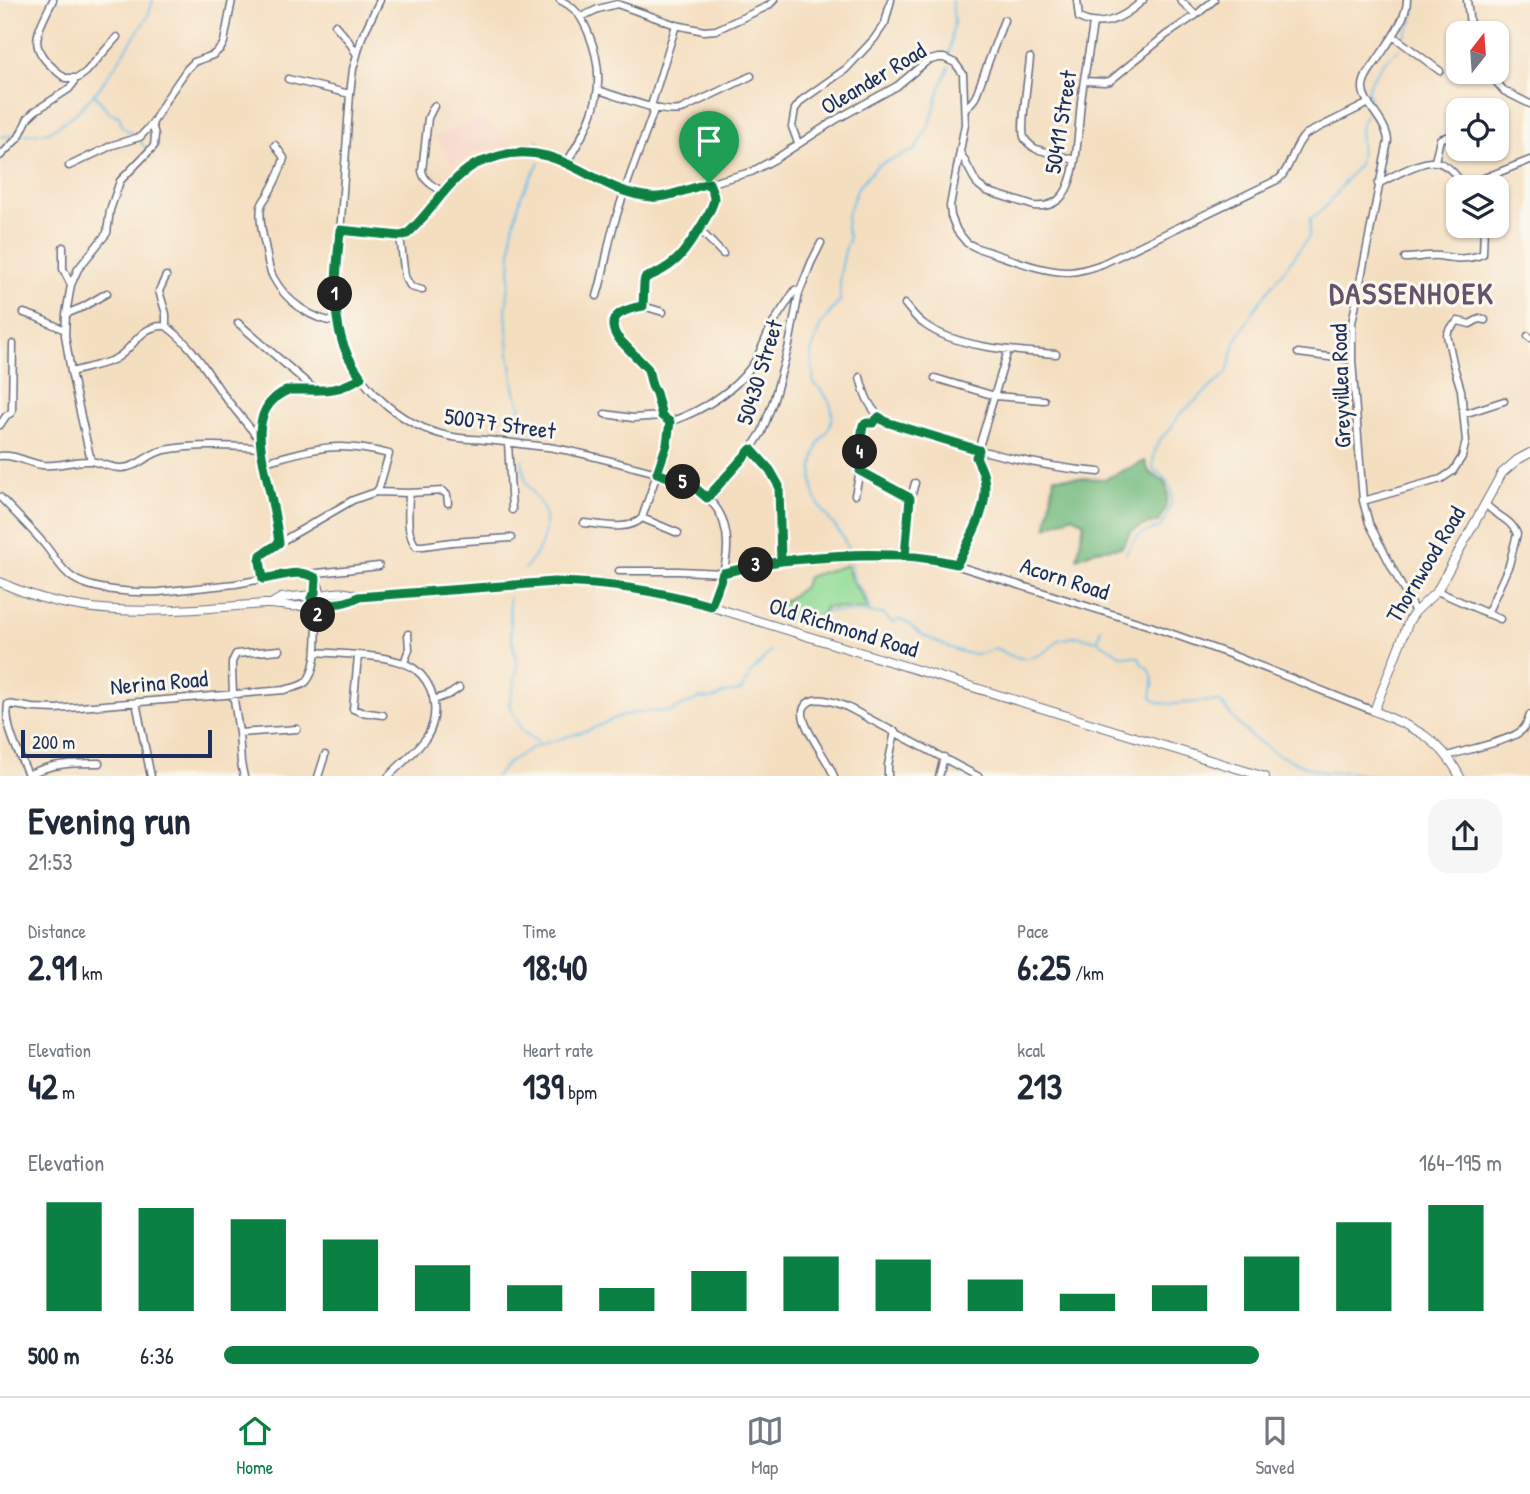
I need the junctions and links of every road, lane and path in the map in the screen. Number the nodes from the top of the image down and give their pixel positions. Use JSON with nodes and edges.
{"nodes":[{"id":1,"x":53,"y":0,"type":"edge"},
{"id":2,"x":232,"y":0,"type":"edge"},
{"id":3,"x":380,"y":0,"type":"edge"},
{"id":4,"x":560,"y":0,"type":"edge"},
{"id":5,"x":774,"y":0,"type":"edge"},
{"id":6,"x":891,"y":0,"type":"edge"},
{"id":7,"x":1077,"y":0,"type":"edge"},
{"id":8,"x":1143,"y":0,"type":"edge"},
{"id":9,"x":1180,"y":0,"type":"edge"},
{"id":10,"x":1214,"y":0,"type":"edge"},
{"id":11,"x":1407,"y":0,"type":"edge"},
{"id":12,"x":1467,"y":0,"type":"edge"},
{"id":13,"x":1196,"y":15,"type":"junction"},
{"id":14,"x":582,"y":17,"type":"junction"},
{"id":15,"x":1004,"y":20,"type":"dead end"},
{"id":16,"x":1470,"y":21,"type":"edge"},
{"id":17,"x":1093,"y":23,"type":"junction"},
{"id":18,"x":335,"y":25,"type":"dead end"},
{"id":19,"x":676,"y":25,"type":"junction"},
{"id":20,"x":1392,"y":36,"type":"junction"},
{"id":21,"x":117,"y":37,"type":"dead end"},
{"id":22,"x":356,"y":55,"type":"junction"},
{"id":23,"x":1030,"y":58,"type":"dead end"},
{"id":24,"x":1440,"y":71,"type":"dead end"},
{"id":25,"x":751,"y":76,"type":"dead end"},
{"id":26,"x":75,"y":79,"type":"junction"},
{"id":27,"x":288,"y":79,"type":"dead end"},
{"id":28,"x":1084,"y":81,"type":"junction"},
{"id":29,"x":1498,"y":84,"type":"edge"},
{"id":30,"x":598,"y":90,"type":"junction"},
{"id":31,"x":350,"y":94,"type":"junction"},
{"id":32,"x":1369,"y":103,"type":"junction"},
{"id":33,"x":1530,"y":104,"type":"edge"},
{"id":34,"x":434,"y":106,"type":"dead end"},
{"id":35,"x":653,"y":107,"type":"junction"},
{"id":36,"x":965,"y":110,"type":"junction"},
{"id":37,"x":152,"y":124,"type":"junction"},
{"id":38,"x":1446,"y":137,"type":"edge"},
{"id":39,"x":798,"y":144,"type":"junction"},
{"id":40,"x":275,"y":145,"type":"dead end"},
{"id":41,"x":960,"y":152,"type":"junction"},
{"id":42,"x":0,"y":156,"type":"edge"},
{"id":43,"x":1075,"y":160,"type":"junction"},
{"id":44,"x":1530,"y":160,"type":"edge"},
{"id":45,"x":1435,"y":161,"type":"junction"},
{"id":46,"x":567,"y":162,"type":"junction"},
{"id":47,"x":69,"y":166,"type":"dead end"},
{"id":48,"x":1455,"y":175,"type":"edge"},
{"id":49,"x":1492,"y":175,"type":"edge"},
{"id":50,"x":709,"y":183,"type":"junction"},
{"id":51,"x":1378,"y":184,"type":"junction"},
{"id":52,"x":624,"y":191,"type":"junction"},
{"id":53,"x":443,"y":192,"type":"junction"},
{"id":54,"x":699,"y":229,"type":"junction"},
{"id":55,"x":340,"y":230,"type":"junction"},
{"id":56,"x":400,"y":236,"type":"junction"},
{"id":57,"x":1484,"y":238,"type":"edge"},
{"id":58,"x":821,"y":243,"type":"dead end"},
{"id":59,"x":63,"y":247,"type":"dead end"},
{"id":60,"x":723,"y":254,"type":"dead end"},
{"id":61,"x":1405,"y":258,"type":"dead end"},
{"id":62,"x":166,"y":276,"type":"dead end"},
{"id":63,"x":71,"y":285,"type":"junction"},
{"id":64,"x":422,"y":290,"type":"dead end"},
{"id":65,"x":797,"y":292,"type":"junction"},
{"id":66,"x":107,"y":293,"type":"dead end"},
{"id":67,"x":597,"y":296,"type":"dead end"},
{"id":68,"x":905,"y":304,"type":"dead end"},
{"id":69,"x":643,"y":306,"type":"junction"},
{"id":70,"x":663,"y":312,"type":"dead end"},
{"id":71,"x":24,"y":313,"type":"dead end"},
{"id":72,"x":66,"y":314,"type":"junction"},
{"id":73,"x":1485,"y":320,"type":"dead end"},
{"id":74,"x":338,"y":322,"type":"junction"},
{"id":75,"x":238,"y":323,"type":"dead end"},
{"id":76,"x":166,"y":326,"type":"junction"},
{"id":77,"x":65,"y":330,"type":"junction"},
{"id":78,"x":13,"y":344,"type":"dead end"},
{"id":79,"x":1008,"y":349,"type":"junction"},
{"id":80,"x":1298,"y":353,"type":"dead end"},
{"id":81,"x":1056,"y":354,"type":"dead end"},
{"id":82,"x":1352,"y":360,"type":"junction"},
{"id":83,"x":71,"y":372,"type":"junction"},
{"id":84,"x":361,"y":377,"type":"junction"},
{"id":85,"x":860,"y":377,"type":"dead end"},
{"id":86,"x":935,"y":378,"type":"dead end"},
{"id":87,"x":314,"y":389,"type":"junction"},
{"id":88,"x":995,"y":396,"type":"junction"},
{"id":89,"x":1044,"y":400,"type":"dead end"},
{"id":90,"x":1504,"y":401,"type":"dead end"},
{"id":91,"x":605,"y":414,"type":"dead end"},
{"id":92,"x":1464,"y":414,"type":"junction"},
{"id":93,"x":662,"y":416,"type":"junction"},
{"id":94,"x":879,"y":417,"type":"junction"},
{"id":95,"x":670,"y":422,"type":"junction"},
{"id":96,"x":0,"y":425,"type":"edge"},
{"id":97,"x":508,"y":443,"type":"junction"},
{"id":98,"x":260,"y":444,"type":"junction"},
{"id":99,"x":751,"y":449,"type":"junction"},
{"id":100,"x":979,"y":450,"type":"junction"},
{"id":101,"x":1530,"y":453,"type":"edge"},
{"id":102,"x":0,"y":456,"type":"edge"},
{"id":103,"x":91,"y":461,"type":"junction"},
{"id":104,"x":264,"y":462,"type":"junction"},
{"id":105,"x":860,"y":471,"type":"junction"},
{"id":106,"x":1099,"y":472,"type":"dead end"},
{"id":107,"x":657,"y":473,"type":"junction"},
{"id":108,"x":915,"y":483,"type":"dead end"},
{"id":109,"x":376,"y":492,"type":"junction"},
{"id":110,"x":409,"y":493,"type":"junction"},
{"id":111,"x":855,"y":495,"type":"dead end"},
{"id":112,"x":0,"y":498,"type":"edge"},
{"id":113,"x":707,"y":498,"type":"junction"},
{"id":114,"x":910,"y":498,"type":"junction"},
{"id":115,"x":1363,"y":501,"type":"junction"},
{"id":116,"x":448,"y":503,"type":"dead end"},
{"id":117,"x":1485,"y":503,"type":"junction"},
{"id":118,"x":512,"y":510,"type":"dead end"},
{"id":119,"x":642,"y":518,"type":"junction"},
{"id":120,"x":584,"y":523,"type":"dead end"},
{"id":121,"x":678,"y":533,"type":"dead end"},
{"id":122,"x":511,"y":538,"type":"dead end"},
{"id":123,"x":279,"y":543,"type":"junction"},
{"id":124,"x":905,"y":556,"type":"junction"},
{"id":125,"x":781,"y":561,"type":"junction"},
{"id":126,"x":957,"y":564,"type":"junction"},
{"id":127,"x":379,"y":566,"type":"dead end"},
{"id":128,"x":619,"y":571,"type":"dead end"},
{"id":129,"x":723,"y":573,"type":"junction"},
{"id":130,"x":309,"y":574,"type":"junction"},
{"id":131,"x":263,"y":579,"type":"junction"},
{"id":132,"x":0,"y":582,"type":"edge"},
{"id":133,"x":1437,"y":591,"type":"junction"},
{"id":134,"x":317,"y":599,"type":"junction"},
{"id":135,"x":711,"y":606,"type":"junction"},
{"id":136,"x":1415,"y":612,"type":"junction"},
{"id":137,"x":1487,"y":614,"type":"junction"},
{"id":138,"x":1500,"y":619,"type":"dead end"},
{"id":139,"x":408,"y":634,"type":"dead end"},
{"id":140,"x":280,"y":650,"type":"dead end"},
{"id":141,"x":316,"y":652,"type":"junction"},
{"id":142,"x":358,"y":656,"type":"junction"},
{"id":143,"x":404,"y":663,"type":"junction"},
{"id":144,"x":459,"y":688,"type":"dead end"},
{"id":145,"x":233,"y":694,"type":"junction"},
{"id":146,"x":434,"y":700,"type":"junction"},
{"id":147,"x":136,"y":702,"type":"junction"},
{"id":148,"x":1374,"y":710,"type":"junction"},
{"id":149,"x":383,"y":715,"type":"dead end"},
{"id":150,"x":1530,"y":715,"type":"edge"},
{"id":151,"x":297,"y":729,"type":"dead end"},
{"id":152,"x":895,"y":732,"type":"junction"},
{"id":153,"x":239,"y":733,"type":"junction"},
{"id":154,"x":325,"y":755,"type":"dead end"},
{"id":155,"x":1448,"y":756,"type":"junction"},
{"id":156,"x":944,"y":757,"type":"junction"},
{"id":157,"x":99,"y":763,"type":"dead end"},
{"id":158,"x":28,"y":776,"type":"edge"},
{"id":159,"x":151,"y":776,"type":"edge"},
{"id":160,"x":244,"y":776,"type":"edge"},
{"id":161,"x":318,"y":776,"type":"edge"},
{"id":162,"x":388,"y":776,"type":"edge"},
{"id":163,"x":834,"y":776,"type":"edge"},
{"id":164,"x":888,"y":776,"type":"edge"},
{"id":165,"x":939,"y":776,"type":"edge"},
{"id":166,"x":979,"y":776,"type":"edge"},
{"id":167,"x":1265,"y":776,"type":"edge"},
{"id":168,"x":1460,"y":776,"type":"edge"}],
"edges":[{"from":1,"to":26,"type":"street"},
{"from":2,"to":37,"type":"street"},
{"from":3,"to":22,"type":"street","name":"50077 Street"},
{"from":4,"to":14,"type":"street"},
{"from":5,"to":19,"type":"street"},
{"from":6,"to":39,"type":"street"},
{"from":7,"to":17,"type":"street"},
{"from":8,"to":17,"type":"street"},
{"from":9,"to":13,"type":"street"},
{"from":10,"to":13,"type":"street"},
{"from":11,"to":20,"type":"street"},
{"from":12,"to":16,"type":"street"},
{"from":13,"to":28,"type":"street"},
{"from":14,"to":19,"type":"street"},
{"from":14,"to":30,"type":"street"},
{"from":15,"to":36,"type":"street"},
{"from":17,"to":28,"type":"street","name":"50411 Street"},
{"from":18,"to":22,"type":"street"},
{"from":19,"to":35,"type":"street"},
{"from":20,"to":24,"type":"street"},
{"from":20,"to":32,"type":"street"},
{"from":21,"to":26,"type":"street"},
{"from":22,"to":31,"type":"street","name":"50077 Street"},
{"from":23,"to":43,"type":"street"},
{"from":25,"to":35,"type":"street"},
{"from":26,"to":42,"type":"street"},
{"from":27,"to":31,"type":"street"},
{"from":28,"to":43,"type":"street","name":"50411 Street"},
{"from":29,"to":33,"type":"street"},
{"from":30,"to":35,"type":"street"},
{"from":30,"to":46,"type":"street"},
{"from":31,"to":55,"type":"street","name":"50077 Street"},
{"from":32,"to":41,"type":"street","name":"Oleander Road"},
{"from":32,"to":51,"type":"street","name":"Greyvillea Road"},
{"from":34,"to":53,"type":"street"},
{"from":35,"to":52,"type":"street"},
{"from":36,"to":39,"type":"street","name":"Oleander Road"},
{"from":36,"to":41,"type":"street","name":"Oleander Road"},
{"from":37,"to":47,"type":"street"},
{"from":37,"to":63,"type":"street"},
{"from":38,"to":45,"type":"street"},
{"from":39,"to":50,"type":"street","name":"Oleander Road"},
{"from":40,"to":74,"type":"street"},
{"from":41,"to":43,"type":"street","name":"50411 Street"},
{"from":44,"to":49,"type":"street"},
{"from":45,"to":48,"type":"street"},
{"from":45,"to":51,"type":"street"},
{"from":46,"to":52,"type":"street","name":"Oleander Road"},
{"from":46,"to":53,"type":"street","name":"Oleander Road"},
{"from":50,"to":52,"type":"street","name":"Oleander Road"},
{"from":50,"to":54,"type":"street"},
{"from":51,"to":82,"type":"street","name":"Greyvillea Road"},
{"from":52,"to":67,"type":"street"},
{"from":53,"to":56,"type":"street","name":"Oleander Road"},
{"from":54,"to":60,"type":"street"},
{"from":54,"to":69,"type":"street"},
{"from":55,"to":56,"type":"street"},
{"from":55,"to":74,"type":"street","name":"50077 Street"},
{"from":56,"to":64,"type":"street"},
{"from":57,"to":61,"type":"street"},
{"from":58,"to":65,"type":"street","name":"50430 Street"},
{"from":59,"to":63,"type":"street"},
{"from":62,"to":76,"type":"street"},
{"from":63,"to":72,"type":"street"},
{"from":65,"to":95,"type":"street"},
{"from":65,"to":99,"type":"street","name":"50430 Street"},
{"from":66,"to":72,"type":"street"},
{"from":68,"to":79,"type":"street"},
{"from":69,"to":70,"type":"street"},
{"from":69,"to":93,"type":"street"},
{"from":71,"to":77,"type":"street"},
{"from":72,"to":77,"type":"street"},
{"from":73,"to":92,"type":"street"},
{"from":74,"to":84,"type":"street","name":"50077 Street"},
{"from":75,"to":87,"type":"street"},
{"from":76,"to":83,"type":"street"},
{"from":76,"to":98,"type":"street"},
{"from":77,"to":83,"type":"street"},
{"from":78,"to":96,"type":"street"},
{"from":79,"to":81,"type":"street"},
{"from":79,"to":88,"type":"street"},
{"from":80,"to":82,"type":"street"},
{"from":82,"to":115,"type":"street","name":"Greyvillea Road"},
{"from":83,"to":103,"type":"street"},
{"from":84,"to":87,"type":"street"},
{"from":84,"to":97,"type":"street","name":"50077 Street"},
{"from":85,"to":94,"type":"street"},
{"from":86,"to":88,"type":"street"},
{"from":87,"to":98,"type":"street"},
{"from":88,"to":89,"type":"street"},
{"from":88,"to":100,"type":"street"},
{"from":90,"to":92,"type":"street"},
{"from":91,"to":93,"type":"street"},
{"from":92,"to":115,"type":"street"},
{"from":93,"to":95,"type":"street"},
{"from":94,"to":100,"type":"street"},
{"from":94,"to":105,"type":"street"},
{"from":95,"to":107,"type":"street"},
{"from":97,"to":107,"type":"street","name":"50077 Street"},
{"from":97,"to":118,"type":"street"},
{"from":98,"to":103,"type":"street"},
{"from":98,"to":104,"type":"street"},
{"from":99,"to":113,"type":"street","name":"50430 Street"},
{"from":99,"to":125,"type":"street"},
{"from":100,"to":106,"type":"street"},
{"from":100,"to":126,"type":"street"},
{"from":101,"to":117,"type":"street","name":"Thornwood Road"},
{"from":102,"to":103,"type":"street"},
{"from":104,"to":109,"type":"street"},
{"from":104,"to":123,"type":"street"},
{"from":105,"to":111,"type":"street"},
{"from":105,"to":114,"type":"street"},
{"from":107,"to":113,"type":"street","name":"50077 Street"},
{"from":107,"to":119,"type":"street"},
{"from":108,"to":114,"type":"street"},
{"from":109,"to":110,"type":"street"},
{"from":109,"to":123,"type":"street"},
{"from":110,"to":116,"type":"street"},
{"from":110,"to":122,"type":"street"},
{"from":112,"to":131,"type":"street"},
{"from":113,"to":129,"type":"street","name":"50077 Street"},
{"from":114,"to":124,"type":"street"},
{"from":115,"to":136,"type":"street","name":"Greyvillea Road"},
{"from":117,"to":133,"type":"street","name":"Thornwood Road"},
{"from":117,"to":137,"type":"street"},
{"from":119,"to":120,"type":"street"},
{"from":119,"to":121,"type":"street"},
{"from":123,"to":131,"type":"street"},
{"from":124,"to":125,"type":"street","name":"Acorn Road"},
{"from":124,"to":126,"type":"street","name":"Acorn Road"},
{"from":125,"to":129,"type":"street","name":"Acorn Road"},
{"from":126,"to":148,"type":"street","name":"Acorn Road"},
{"from":127,"to":130,"type":"street"},
{"from":128,"to":129,"type":"street","name":"Acorn Road"},
{"from":129,"to":135,"type":"street","name":"50077 Street"},
{"from":130,"to":131,"type":"street"},
{"from":130,"to":134,"type":"street"},
{"from":132,"to":134,"type":"street","name":"Old Richmond Road"},
{"from":133,"to":136,"type":"street","name":"Thornwood Road"},
{"from":133,"to":137,"type":"street"},
{"from":134,"to":135,"type":"street","name":"Old Richmond Road"},
{"from":134,"to":141,"type":"street"},
{"from":135,"to":167,"type":"street","name":"Old Richmond Road"},
{"from":136,"to":148,"type":"street","name":"Thornwood Road"},
{"from":137,"to":138,"type":"street"},
{"from":139,"to":143,"type":"street"},
{"from":140,"to":145,"type":"street"},
{"from":141,"to":142,"type":"street"},
{"from":141,"to":145,"type":"street","name":"Nerina Road"},
{"from":142,"to":143,"type":"street"},
{"from":142,"to":149,"type":"street"},
{"from":143,"to":146,"type":"street"},
{"from":144,"to":146,"type":"street"},
{"from":145,"to":147,"type":"street","name":"Nerina Road"},
{"from":145,"to":153,"type":"street"},
{"from":146,"to":162,"type":"street"},
{"from":147,"to":158,"type":"street","name":"Nerina Road"},
{"from":147,"to":159,"type":"street"},
{"from":148,"to":155,"type":"street","name":"Acorn Road"},
{"from":150,"to":155,"type":"street"},
{"from":151,"to":153,"type":"street"},
{"from":152,"to":156,"type":"street"},
{"from":152,"to":163,"type":"street"},
{"from":152,"to":164,"type":"street"},
{"from":153,"to":160,"type":"street"},
{"from":154,"to":161,"type":"street"},
{"from":155,"to":168,"type":"street","name":"Acorn Road"},
{"from":156,"to":165,"type":"street"},
{"from":156,"to":166,"type":"street"},
{"from":157,"to":158,"type":"street"}]}
